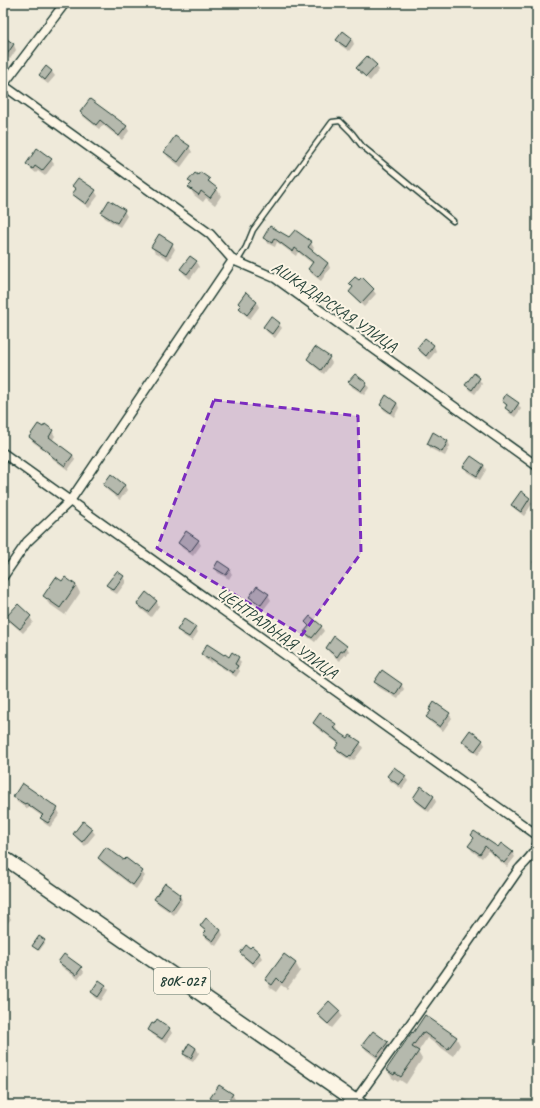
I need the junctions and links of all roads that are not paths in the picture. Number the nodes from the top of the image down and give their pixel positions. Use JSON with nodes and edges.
{"nodes":[{"id":1,"x":65,"y":3,"type":"edge"},
{"id":2,"x":3,"y":85,"type":"edge"},
{"id":3,"x":453,"y":221,"type":"dead end"},
{"id":4,"x":235,"y":261,"type":"junction"},
{"id":5,"x":3,"y":453,"type":"edge"},
{"id":6,"x":537,"y":466,"type":"edge"},
{"id":7,"x":70,"y":501,"type":"junction"},
{"id":8,"x":3,"y":576,"type":"edge"},
{"id":9,"x":537,"y":835,"type":"edge"},
{"id":10,"x":537,"y":844,"type":"edge"},
{"id":11,"x":3,"y":857,"type":"edge"},
{"id":12,"x":358,"y":1103,"type":"edge"}],
"edges":[{"from":1,"to":2,"type":"street"},
{"from":2,"to":4,"type":"street","name":"АШКАДАРСКАЯ УЛИЦА"},
{"from":3,"to":4,"type":"lane"},
{"from":4,"to":6,"type":"street","name":"АШКАДАРСКАЯ УЛИЦА"},
{"from":4,"to":7,"type":"street"},
{"from":5,"to":7,"type":"street","name":"ЦЕНТРАЛЬНАЯ УЛИЦА"},
{"from":7,"to":8,"type":"street"},
{"from":7,"to":9,"type":"street","name":"ЦЕНТРАЛЬНАЯ УЛИЦА"},
{"from":10,"to":12,"type":"street"},
{"from":11,"to":12,"type":"main road","number":"80К-027"}]}
